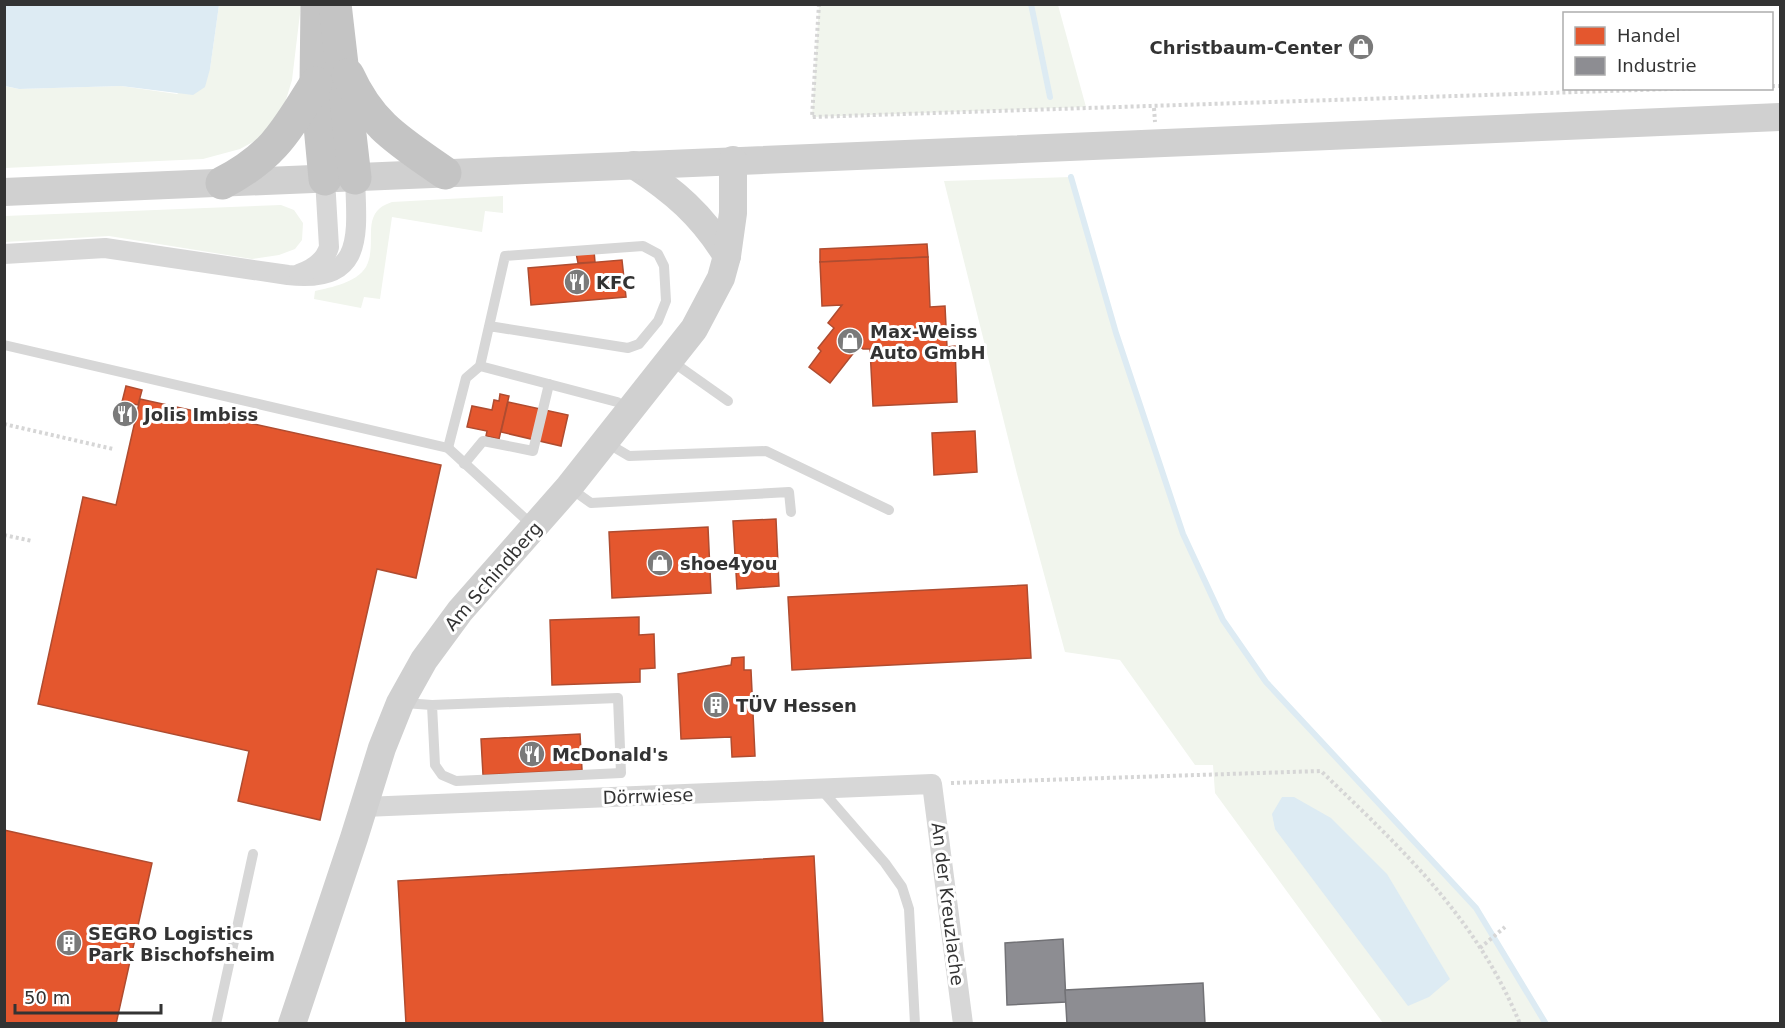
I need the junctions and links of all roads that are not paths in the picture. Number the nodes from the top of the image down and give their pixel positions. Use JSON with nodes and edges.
{"nodes":[{"id":1,"x":317,"y":4,"type":"edge"},
{"id":2,"x":335,"y":4,"type":"edge"},
{"id":3,"x":341,"y":59,"type":"junction"},
{"id":4,"x":316,"y":84,"type":"junction"},
{"id":5,"x":1780,"y":117,"type":"edge"},
{"id":6,"x":733,"y":160,"type":"junction"},
{"id":7,"x":634,"y":165,"type":"junction"},
{"id":8,"x":445,"y":173,"type":"junction"},
{"id":9,"x":340,"y":178,"type":"junction"},
{"id":10,"x":222,"y":183,"type":"junction"},
{"id":11,"x":4,"y":192,"type":"edge"},
{"id":12,"x":4,"y":254,"type":"edge"},
{"id":13,"x":727,"y":256,"type":"junction"},
{"id":14,"x":288,"y":275,"type":"junction"},
{"id":15,"x":489,"y":327,"type":"junction"},
{"id":16,"x":4,"y":345,"type":"edge"},
{"id":17,"x":670,"y":360,"type":"junction"},
{"id":18,"x":480,"y":366,"type":"junction"},
{"id":19,"x":549,"y":384,"type":"junction"},
{"id":20,"x":728,"y":401,"type":"dead end"},
{"id":21,"x":630,"y":411,"type":"junction"},
{"id":22,"x":606,"y":442,"type":"junction"},
{"id":23,"x":448,"y":448,"type":"junction"},
{"id":24,"x":464,"y":464,"type":"junction"},
{"id":25,"x":569,"y":488,"type":"junction"},
{"id":26,"x":889,"y":510,"type":"dead end"},
{"id":27,"x":790,"y":512,"type":"dead end"},
{"id":28,"x":535,"y":527,"type":"junction"},
{"id":29,"x":400,"y":703,"type":"junction"},
{"id":30,"x":432,"y":705,"type":"junction"},
{"id":31,"x":932,"y":784,"type":"joint"},
{"id":32,"x":820,"y":788,"type":"junction"},
{"id":33,"x":364,"y":807,"type":"junction"},
{"id":34,"x":253,"y":854,"type":"dead end"},
{"id":35,"x":216,"y":1023,"type":"edge"},
{"id":36,"x":292,"y":1023,"type":"edge"},
{"id":37,"x":915,"y":1023,"type":"edge"},
{"id":38,"x":963,"y":1023,"type":"edge"}],
"edges":[{"from":1,"to":4,"type":"highway"},
{"from":2,"to":3,"type":"highway"},
{"from":3,"to":8,"type":"highway"},
{"from":3,"to":9,"type":"highway"},
{"from":4,"to":9,"type":"highway"},
{"from":4,"to":10,"type":"highway"},
{"from":5,"to":6,"type":"main road"},
{"from":6,"to":7,"type":"main road"},
{"from":6,"to":13,"type":"main road","name":"Am Schindberg"},
{"from":7,"to":8,"type":"main road"},
{"from":7,"to":13,"type":"main road"},
{"from":8,"to":9,"type":"main road"},
{"from":9,"to":10,"type":"main road"},
{"from":9,"to":14,"type":"street"},
{"from":9,"to":14,"type":"street"},
{"from":10,"to":11,"type":"main road"},
{"from":12,"to":14,"type":"street"},
{"from":13,"to":17,"type":"main road","name":"Am Schindberg"},
{"from":15,"to":15,"type":"lane"},
{"from":15,"to":18,"type":"lane"},
{"from":16,"to":23,"type":"lane"},
{"from":17,"to":20,"type":"lane"},
{"from":17,"to":21,"type":"main road","name":"Am Schindberg"},
{"from":18,"to":19,"type":"lane"},
{"from":18,"to":23,"type":"lane"},
{"from":19,"to":21,"type":"lane"},
{"from":19,"to":24,"type":"lane"},
{"from":21,"to":22,"type":"main road","name":"Am Schindberg"},
{"from":22,"to":25,"type":"main road","name":"Am Schindberg"},
{"from":22,"to":26,"type":"lane"},
{"from":23,"to":24,"type":"lane"},
{"from":24,"to":28,"type":"lane"},
{"from":25,"to":27,"type":"lane"},
{"from":25,"to":28,"type":"main road","name":"Am Schindberg"},
{"from":28,"to":29,"type":"main road","name":"Am Schindberg"},
{"from":29,"to":30,"type":"lane"},
{"from":29,"to":33,"type":"main road","name":"Am Schindberg"},
{"from":30,"to":30,"type":"lane"},
{"from":31,"to":32,"type":"street","name":"Dörrwiese"},
{"from":31,"to":38,"type":"street","name":"An der Kreuzlache"},
{"from":32,"to":33,"type":"street","name":"Dörrwiese"},
{"from":32,"to":37,"type":"lane"},
{"from":33,"to":36,"type":"main road","name":"Am Schindberg"},
{"from":34,"to":35,"type":"lane"}]}
